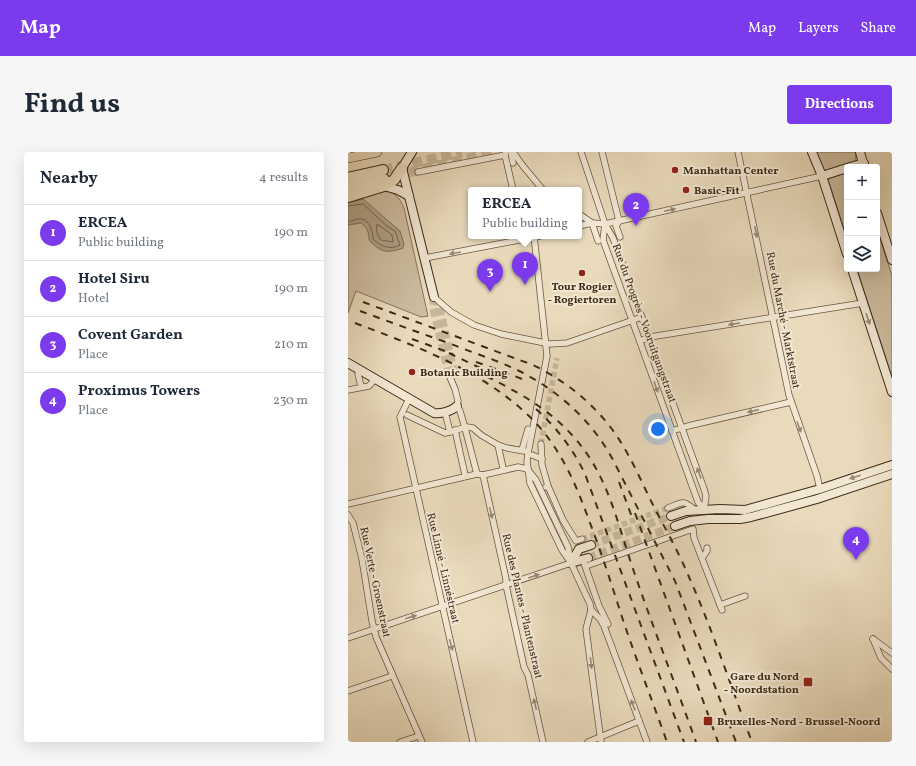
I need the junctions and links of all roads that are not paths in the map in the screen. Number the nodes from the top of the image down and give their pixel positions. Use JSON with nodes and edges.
{"nodes":[{"id":1,"x":376,"y":152,"type":"edge"},
{"id":2,"x":512,"y":152,"type":"edge"},
{"id":3,"x":581,"y":152,"type":"edge"},
{"id":4,"x":602,"y":152,"type":"edge"},
{"id":5,"x":738,"y":152,"type":"edge"},
{"id":6,"x":812,"y":152,"type":"edge"},
{"id":7,"x":860,"y":152,"type":"edge"},
{"id":8,"x":411,"y":153,"type":"edge"},
{"id":9,"x":506,"y":154,"type":"edge"},
{"id":10,"x":348,"y":158,"type":"edge"},
{"id":11,"x":513,"y":163,"type":"dead end"},
{"id":12,"x":864,"y":164,"type":"edge"},
{"id":13,"x":530,"y":165,"type":"dead end"},
{"id":14,"x":523,"y":166,"type":"junction"},
{"id":15,"x":402,"y":168,"type":"junction"},
{"id":16,"x":844,"y":169,"type":"edge"},
{"id":17,"x":418,"y":172,"type":"dead end"},
{"id":18,"x":822,"y":176,"type":"junction"},
{"id":19,"x":348,"y":178,"type":"edge"},
{"id":20,"x":384,"y":178,"type":"junction"},
{"id":21,"x":512,"y":187,"type":"edge"},
{"id":22,"x":540,"y":187,"type":"edge"},
{"id":23,"x":348,"y":188,"type":"edge"},
{"id":24,"x":748,"y":194,"type":"junction"},
{"id":25,"x":409,"y":196,"type":"junction"},
{"id":26,"x":348,"y":197,"type":"edge"},
{"id":27,"x":582,"y":216,"type":"edge"},
{"id":28,"x":619,"y":221,"type":"junction"},
{"id":29,"x":880,"y":222,"type":"edge"},
{"id":30,"x":592,"y":223,"type":"junction"},
{"id":31,"x":605,"y":224,"type":"junction"},
{"id":32,"x":582,"y":225,"type":"edge"},
{"id":33,"x":620,"y":237,"type":"dead end"},
{"id":34,"x":519,"y":239,"type":"edge"},
{"id":35,"x":536,"y":239,"type":"edge"},
{"id":36,"x":598,"y":242,"type":"dead end"},
{"id":37,"x":844,"y":245,"type":"edge"},
{"id":38,"x":425,"y":258,"type":"junction"},
{"id":39,"x":892,"y":260,"type":"edge"},
{"id":40,"x":853,"y":272,"type":"edge"},
{"id":41,"x":434,"y":297,"type":"joint"},
{"id":42,"x":863,"y":304,"type":"junction"},
{"id":43,"x":642,"y":317,"type":"junction"},
{"id":44,"x":773,"y":318,"type":"junction"},
{"id":45,"x":632,"y":320,"type":"junction"},
{"id":46,"x":650,"y":338,"type":"junction"},
{"id":47,"x":640,"y":341,"type":"junction"},
{"id":48,"x":546,"y":344,"type":"junction"},
{"id":49,"x":348,"y":363,"type":"edge"},
{"id":50,"x":358,"y":374,"type":"dead end"},
{"id":51,"x":452,"y":376,"type":"tunnel mouth"},
{"id":52,"x":375,"y":379,"type":"junction"},
{"id":53,"x":361,"y":386,"type":"dead end"},
{"id":54,"x":348,"y":390,"type":"edge"},
{"id":55,"x":892,"y":392,"type":"edge"},
{"id":56,"x":410,"y":400,"type":"junction"},
{"id":57,"x":791,"y":402,"type":"junction"},
{"id":58,"x":457,"y":406,"type":"junction"},
{"id":59,"x":407,"y":414,"type":"dead end"},
{"id":60,"x":446,"y":416,"type":"dead end"},
{"id":61,"x":682,"y":427,"type":"junction"},
{"id":62,"x":528,"y":429,"type":"dead end"},
{"id":63,"x":452,"y":431,"type":"junction"},
{"id":64,"x":672,"y":431,"type":"junction"},
{"id":65,"x":541,"y":444,"type":"tunnel mouth"},
{"id":66,"x":498,"y":445,"type":"junction"},
{"id":67,"x":532,"y":455,"type":"dead end"},
{"id":68,"x":542,"y":459,"type":"junction"},
{"id":69,"x":892,"y":465,"type":"edge"},
{"id":70,"x":503,"y":468,"type":"dead end"},
{"id":71,"x":528,"y":469,"type":"junction"},
{"id":72,"x":480,"y":474,"type":"junction"},
{"id":73,"x":892,"y":474,"type":"edge"},
{"id":74,"x":465,"y":475,"type":"dead end"},
{"id":75,"x":820,"y":488,"type":"junction"},
{"id":76,"x":416,"y":489,"type":"junction"},
{"id":77,"x":348,"y":504,"type":"edge"},
{"id":78,"x":668,"y":508,"type":"tunnel mouth"},
{"id":79,"x":700,"y":511,"type":"junction"},
{"id":80,"x":348,"y":516,"type":"edge"},
{"id":81,"x":671,"y":516,"type":"tunnel mouth"},
{"id":82,"x":708,"y":519,"type":"junction"},
{"id":83,"x":675,"y":526,"type":"tunnel mouth"},
{"id":84,"x":571,"y":534,"type":"junction"},
{"id":85,"x":565,"y":537,"type":"dead end"},
{"id":86,"x":582,"y":539,"type":"tunnel mouth"},
{"id":87,"x":591,"y":545,"type":"tunnel mouth"},
{"id":88,"x":707,"y":548,"type":"dead end"},
{"id":89,"x":702,"y":558,"type":"junction"},
{"id":90,"x":571,"y":563,"type":"junction"},
{"id":91,"x":586,"y":563,"type":"junction"},
{"id":92,"x":579,"y":573,"type":"dead end"},
{"id":93,"x":506,"y":586,"type":"junction"},
{"id":94,"x":745,"y":596,"type":"dead end"},
{"id":95,"x":442,"y":607,"type":"junction"},
{"id":96,"x":591,"y":610,"type":"junction"},
{"id":97,"x":608,"y":624,"type":"dead end"},
{"id":98,"x":374,"y":629,"type":"junction"},
{"id":99,"x":348,"y":638,"type":"edge"},
{"id":100,"x":892,"y":654,"type":"edge"},
{"id":101,"x":881,"y":658,"type":"junction"},
{"id":102,"x":892,"y":669,"type":"edge"},
{"id":103,"x":392,"y":676,"type":"junction"},
{"id":104,"x":348,"y":691,"type":"edge"},
{"id":105,"x":639,"y":721,"type":"junction"},
{"id":106,"x":419,"y":736,"type":"junction"},
{"id":107,"x":601,"y":740,"type":"edge"},
{"id":108,"x":400,"y":742,"type":"edge"},
{"id":109,"x":422,"y":742,"type":"edge"},
{"id":110,"x":473,"y":742,"type":"edge"},
{"id":111,"x":543,"y":742,"type":"edge"},
{"id":112,"x":588,"y":742,"type":"edge"},
{"id":113,"x":647,"y":742,"type":"edge"}],
"edges":[{"from":1,"to":10,"type":"main road"},
{"from":2,"to":11,"type":"street"},
{"from":2,"to":14,"type":"street"},
{"from":3,"to":31,"type":"street"},
{"from":4,"to":28,"type":"street"},
{"from":5,"to":24,"type":"street","name":"Rue du Marché - Marktstraat"},
{"from":6,"to":18,"type":"street"},
{"from":7,"to":12,"type":"street"},
{"from":8,"to":15,"type":"street"},
{"from":9,"to":17,"type":"street"},
{"from":9,"to":21,"type":"street"},
{"from":13,"to":14,"type":"street"},
{"from":14,"to":22,"type":"street"},
{"from":15,"to":20,"type":"highway"},
{"from":15,"to":25,"type":"street"},
{"from":16,"to":18,"type":"street"},
{"from":18,"to":24,"type":"street"},
{"from":18,"to":37,"type":"street"},
{"from":19,"to":20,"type":"highway"},
{"from":20,"to":23,"type":"highway"},
{"from":20,"to":25,"type":"street"},
{"from":20,"to":26,"type":"highway"},
{"from":28,"to":24,"type":"street","one_way":true},
{"from":24,"to":44,"type":"street","name":"Rue du Marché - Marktstraat","one_way":true},
{"from":25,"to":38,"type":"street"},
{"from":27,"to":30,"type":"street"},
{"from":28,"to":31,"type":"street"},
{"from":28,"to":33,"type":"street"},
{"from":29,"to":39,"type":"street"},
{"from":30,"to":31,"type":"street"},
{"from":30,"to":32,"type":"street"},
{"from":30,"to":36,"type":"street"},
{"from":31,"to":43,"type":"street","name":"Rue du Progrès - Vooruitgangstraat"},
{"from":31,"to":45,"type":"street","name":"Rue du Progrès - Vooruitgangstraat"},
{"from":34,"to":38,"type":"street","one_way":true},
{"from":35,"to":48,"type":"street"},
{"from":38,"to":41,"type":"street"},
{"from":40,"to":42,"type":"street"},
{"from":41,"to":48,"type":"street"},
{"from":42,"to":44,"type":"street"},
{"from":42,"to":55,"type":"street","one_way":true},
{"from":43,"to":45,"type":"street"},
{"from":43,"to":46,"type":"street","name":"Rue du Progrès - Vooruitgangstraat"},
{"from":44,"to":46,"type":"street","one_way":true},
{"from":44,"to":57,"type":"street","name":"Rue du Marché - Marktstraat"},
{"from":45,"to":47,"type":"street","name":"Rue du Progrès - Vooruitgangstraat"},
{"from":45,"to":48,"type":"street"},
{"from":46,"to":47,"type":"street"},
{"from":46,"to":61,"type":"street","name":"Rue du Progrès - Vooruitgangstraat"},
{"from":47,"to":64,"type":"street","name":"Rue du Progrès - Vooruitgangstraat","one_way":true},
{"from":48,"to":71,"type":"street"},
{"from":49,"to":52,"type":"street"},
{"from":50,"to":53,"type":"street"},
{"from":51,"to":58,"type":"street","name":"Rue des Plantes - Plantenstraat"},
{"from":52,"to":54,"type":"street"},
{"from":52,"to":56,"type":"street"},
{"from":56,"to":58,"type":"street"},
{"from":56,"to":76,"type":"street","name":"Rue Linné - Linnéstraat"},
{"from":57,"to":61,"type":"street","one_way":true},
{"from":57,"to":75,"type":"street","name":"Rue du Marché - Marktstraat","one_way":true},
{"from":58,"to":72,"type":"street","name":"Rue des Plantes - Plantenstraat"},
{"from":59,"to":63,"type":"street"},
{"from":60,"to":63,"type":"street"},
{"from":61,"to":64,"type":"street"},
{"from":79,"to":61,"type":"street","name":"Rue du Progrès - Vooruitgangstraat","one_way":true},
{"from":62,"to":66,"type":"street"},
{"from":63,"to":66,"type":"street"},
{"from":63,"to":74,"type":"street"},
{"from":64,"to":79,"type":"street","name":"Rue du Progrès - Vooruitgangstraat"},
{"from":65,"to":68,"type":"street"},
{"from":66,"to":70,"type":"street"},
{"from":67,"to":68,"type":"street"},
{"from":68,"to":84,"type":"street"},
{"from":69,"to":75,"type":"street","one_way":true},
{"from":71,"to":72,"type":"street"},
{"from":71,"to":90,"type":"street"},
{"from":72,"to":76,"type":"street"},
{"from":72,"to":93,"type":"street","name":"Rue des Plantes - Plantenstraat","one_way":true},
{"from":73,"to":82,"type":"street"},
{"from":75,"to":79,"type":"street"},
{"from":76,"to":77,"type":"street"},
{"from":76,"to":95,"type":"street","name":"Rue Linné - Linnéstraat"},
{"from":78,"to":79,"type":"street"},
{"from":79,"to":81,"type":"street"},
{"from":79,"to":82,"type":"street","name":"Rue du Progrès - Vooruitgangstraat"},
{"from":80,"to":98,"type":"street","name":"Rue Verte - Groenstraat"},
{"from":82,"to":83,"type":"street"},
{"from":84,"to":85,"type":"street"},
{"from":84,"to":86,"type":"street"},
{"from":87,"to":90,"type":"street"},
{"from":88,"to":89,"type":"street"},
{"from":89,"to":91,"type":"street"},
{"from":89,"to":94,"type":"street"},
{"from":90,"to":91,"type":"street"},
{"from":93,"to":90,"type":"street","one_way":true},
{"from":90,"to":96,"type":"street"},
{"from":91,"to":92,"type":"street"},
{"from":91,"to":97,"type":"street"},
{"from":93,"to":95,"type":"street"},
{"from":111,"to":93,"type":"street","name":"Rue des Plantes - Plantenstraat","one_way":true},
{"from":98,"to":95,"type":"street","one_way":true},
{"from":95,"to":110,"type":"street","name":"Rue Linné - Linnéstraat","one_way":true},
{"from":105,"to":96,"type":"street","one_way":true},
{"from":96,"to":107,"type":"street","one_way":true},
{"from":98,"to":99,"type":"street"},
{"from":98,"to":103,"type":"street","name":"Rue Verte - Groenstraat"},
{"from":100,"to":101,"type":"street"},
{"from":100,"to":101,"type":"street"},
{"from":101,"to":102,"type":"street"},
{"from":103,"to":104,"type":"street"},
{"from":103,"to":106,"type":"street","name":"Rue Verte - Groenstraat"},
{"from":105,"to":107,"type":"street"},
{"from":105,"to":113,"type":"street"},
{"from":106,"to":108,"type":"street"},
{"from":106,"to":109,"type":"street","name":"Rue Verte - Groenstraat"},
{"from":107,"to":112,"type":"street"}]}
